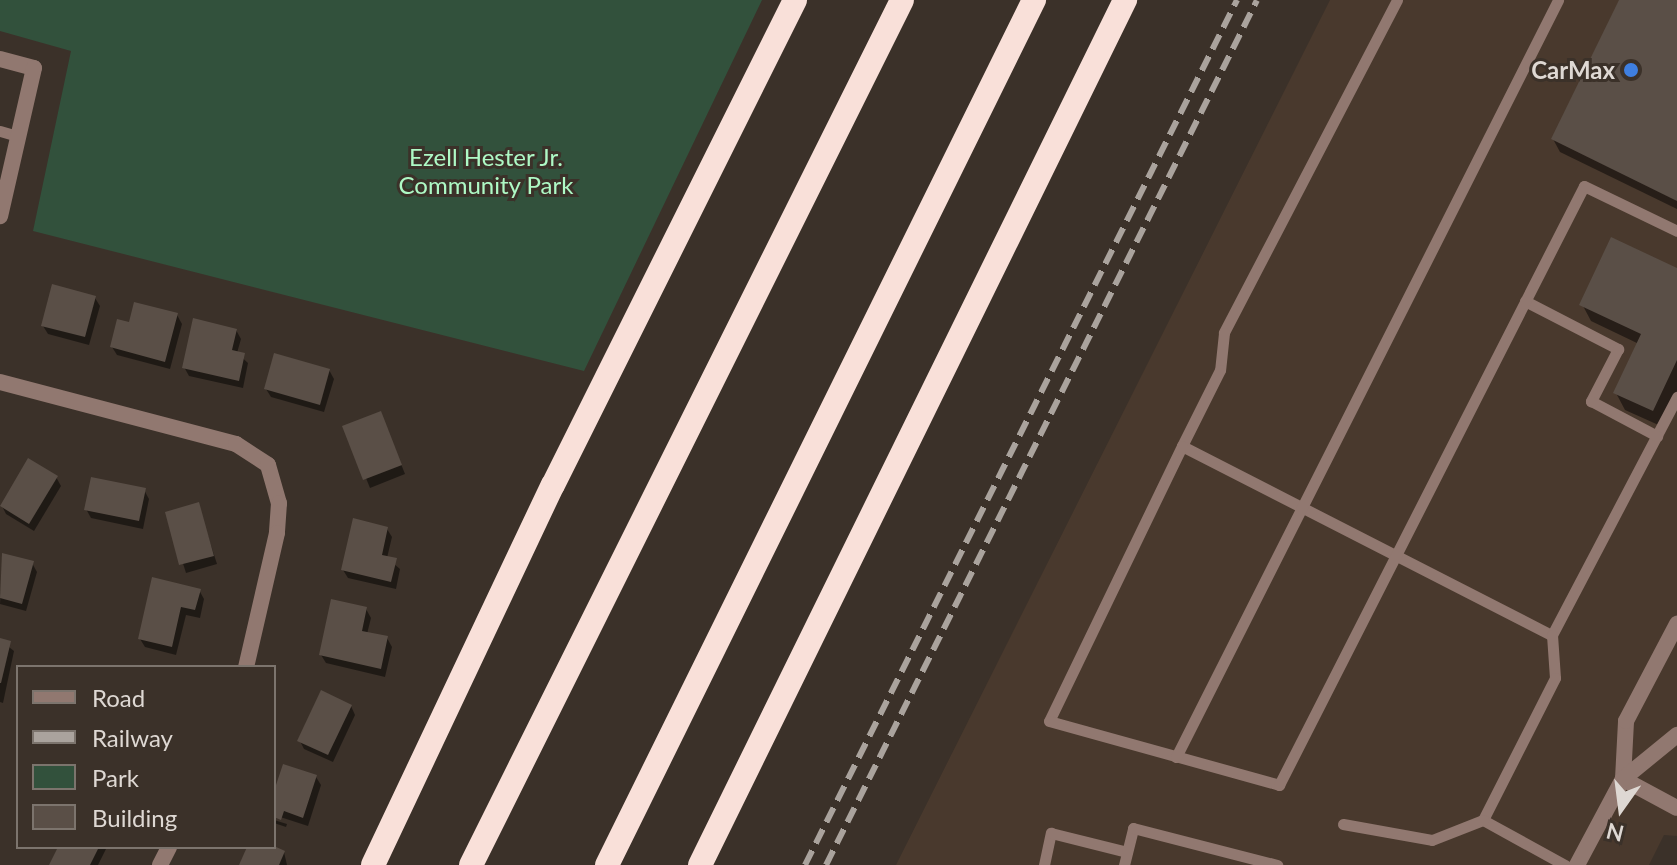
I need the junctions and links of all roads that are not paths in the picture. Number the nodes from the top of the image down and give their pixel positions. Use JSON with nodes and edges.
{"nodes":[{"id":1,"x":795,"y":0,"type":"edge"},
{"id":2,"x":902,"y":0,"type":"edge"},
{"id":3,"x":1034,"y":0,"type":"edge"},
{"id":4,"x":1125,"y":0,"type":"edge"},
{"id":5,"x":1397,"y":0,"type":"edge"},
{"id":6,"x":1558,"y":0,"type":"edge"},
{"id":7,"x":0,"y":59,"type":"edge"},
{"id":8,"x":0,"y":131,"type":"edge"},
{"id":9,"x":17,"y":136,"type":"junction"},
{"id":10,"x":0,"y":216,"type":"edge"},
{"id":11,"x":1677,"y":231,"type":"edge"},
{"id":12,"x":1525,"y":301,"type":"junction"},
{"id":13,"x":0,"y":382,"type":"edge"},
{"id":14,"x":1677,"y":397,"type":"edge"},
{"id":15,"x":1657,"y":436,"type":"junction"},
{"id":16,"x":1182,"y":446,"type":"junction"},
{"id":17,"x":1302,"y":508,"type":"junction"},
{"id":18,"x":1392,"y":556,"type":"junction"},
{"id":19,"x":1677,"y":624,"type":"edge"},
{"id":20,"x":1552,"y":635,"type":"junction"},
{"id":21,"x":246,"y":665,"type":"edge"},
{"id":22,"x":1677,"y":735,"type":"edge"},
{"id":23,"x":1176,"y":757,"type":"junction"},
{"id":24,"x":1623,"y":779,"type":"junction"},
{"id":25,"x":1677,"y":808,"type":"edge"},
{"id":26,"x":1483,"y":820,"type":"junction"},
{"id":27,"x":1343,"y":824,"type":"dead end"},
{"id":28,"x":1127,"y":852,"type":"junction"},
{"id":29,"x":373,"y":865,"type":"edge"},
{"id":30,"x":471,"y":865,"type":"edge"},
{"id":31,"x":607,"y":865,"type":"edge"},
{"id":32,"x":700,"y":865,"type":"edge"},
{"id":33,"x":1044,"y":865,"type":"edge"},
{"id":34,"x":1124,"y":865,"type":"edge"},
{"id":35,"x":1277,"y":865,"type":"edge"},
{"id":36,"x":1565,"y":865,"type":"edge"},
{"id":37,"x":1577,"y":865,"type":"edge"}],
"edges":[{"from":1,"to":29,"type":"highway"},
{"from":2,"to":30,"type":"highway"},
{"from":3,"to":31,"type":"highway"},
{"from":4,"to":32,"type":"highway"},
{"from":5,"to":16,"type":"lane"},
{"from":6,"to":17,"type":"lane"},
{"from":7,"to":9,"type":"street"},
{"from":8,"to":9,"type":"lane"},
{"from":9,"to":10,"type":"street"},
{"from":11,"to":12,"type":"lane"},
{"from":12,"to":15,"type":"lane"},
{"from":12,"to":18,"type":"lane"},
{"from":13,"to":21,"type":"street"},
{"from":14,"to":15,"type":"lane"},
{"from":15,"to":20,"type":"lane"},
{"from":16,"to":17,"type":"lane"},
{"from":16,"to":23,"type":"lane"},
{"from":17,"to":18,"type":"lane"},
{"from":17,"to":23,"type":"lane"},
{"from":18,"to":20,"type":"lane"},
{"from":18,"to":23,"type":"lane"},
{"from":19,"to":24,"type":"street"},
{"from":20,"to":26,"type":"lane"},
{"from":22,"to":24,"type":"street"},
{"from":24,"to":25,"type":"street"},
{"from":24,"to":37,"type":"street"},
{"from":26,"to":27,"type":"lane"},
{"from":26,"to":36,"type":"lane"},
{"from":28,"to":33,"type":"lane"},
{"from":28,"to":34,"type":"lane"},
{"from":28,"to":35,"type":"lane"}]}
